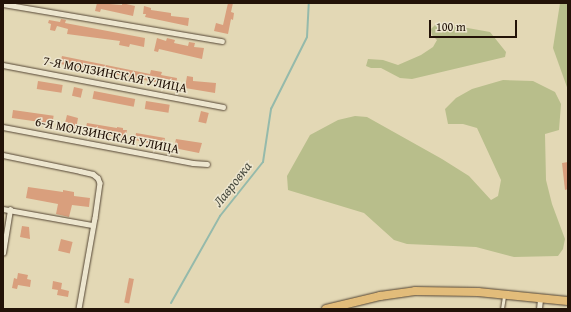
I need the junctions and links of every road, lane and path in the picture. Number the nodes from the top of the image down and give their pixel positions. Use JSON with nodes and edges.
{"nodes":[{"id":1,"x":3,"y":4,"type":"edge"},
{"id":2,"x":222,"y":41,"type":"dead end"},
{"id":3,"x":3,"y":66,"type":"edge"},
{"id":4,"x":223,"y":107,"type":"dead end"},
{"id":5,"x":3,"y":127,"type":"edge"},
{"id":6,"x":3,"y":155,"type":"edge"},
{"id":7,"x":207,"y":164,"type":"dead end"},
{"id":8,"x":3,"y":209,"type":"edge"},
{"id":9,"x":10,"y":210,"type":"junction"},
{"id":10,"x":92,"y":225,"type":"junction"},
{"id":11,"x":3,"y":252,"type":"edge"},
{"id":12,"x":504,"y":295,"type":"junction"},
{"id":13,"x":540,"y":299,"type":"junction"},
{"id":14,"x":568,"y":301,"type":"edge"},
{"id":15,"x":78,"y":309,"type":"edge"},
{"id":16,"x":326,"y":309,"type":"edge"},
{"id":17,"x":502,"y":309,"type":"edge"},
{"id":18,"x":539,"y":309,"type":"edge"}],
"edges":[{"from":1,"to":2,"type":"street"},
{"from":3,"to":4,"type":"street","name":"7-Я МОЛЗИНСКАЯ УЛИЦА"},
{"from":5,"to":7,"type":"street","name":"6-Я МОЛЗИНСКАЯ УЛИЦА"},
{"from":6,"to":10,"type":"street"},
{"from":8,"to":9,"type":"street"},
{"from":9,"to":10,"type":"street"},
{"from":9,"to":11,"type":"street"},
{"from":10,"to":15,"type":"street"},
{"from":12,"to":13,"type":"highway"},
{"from":12,"to":16,"type":"highway"},
{"from":12,"to":17,"type":"lane"},
{"from":13,"to":14,"type":"highway"},
{"from":13,"to":18,"type":"street"}]}
